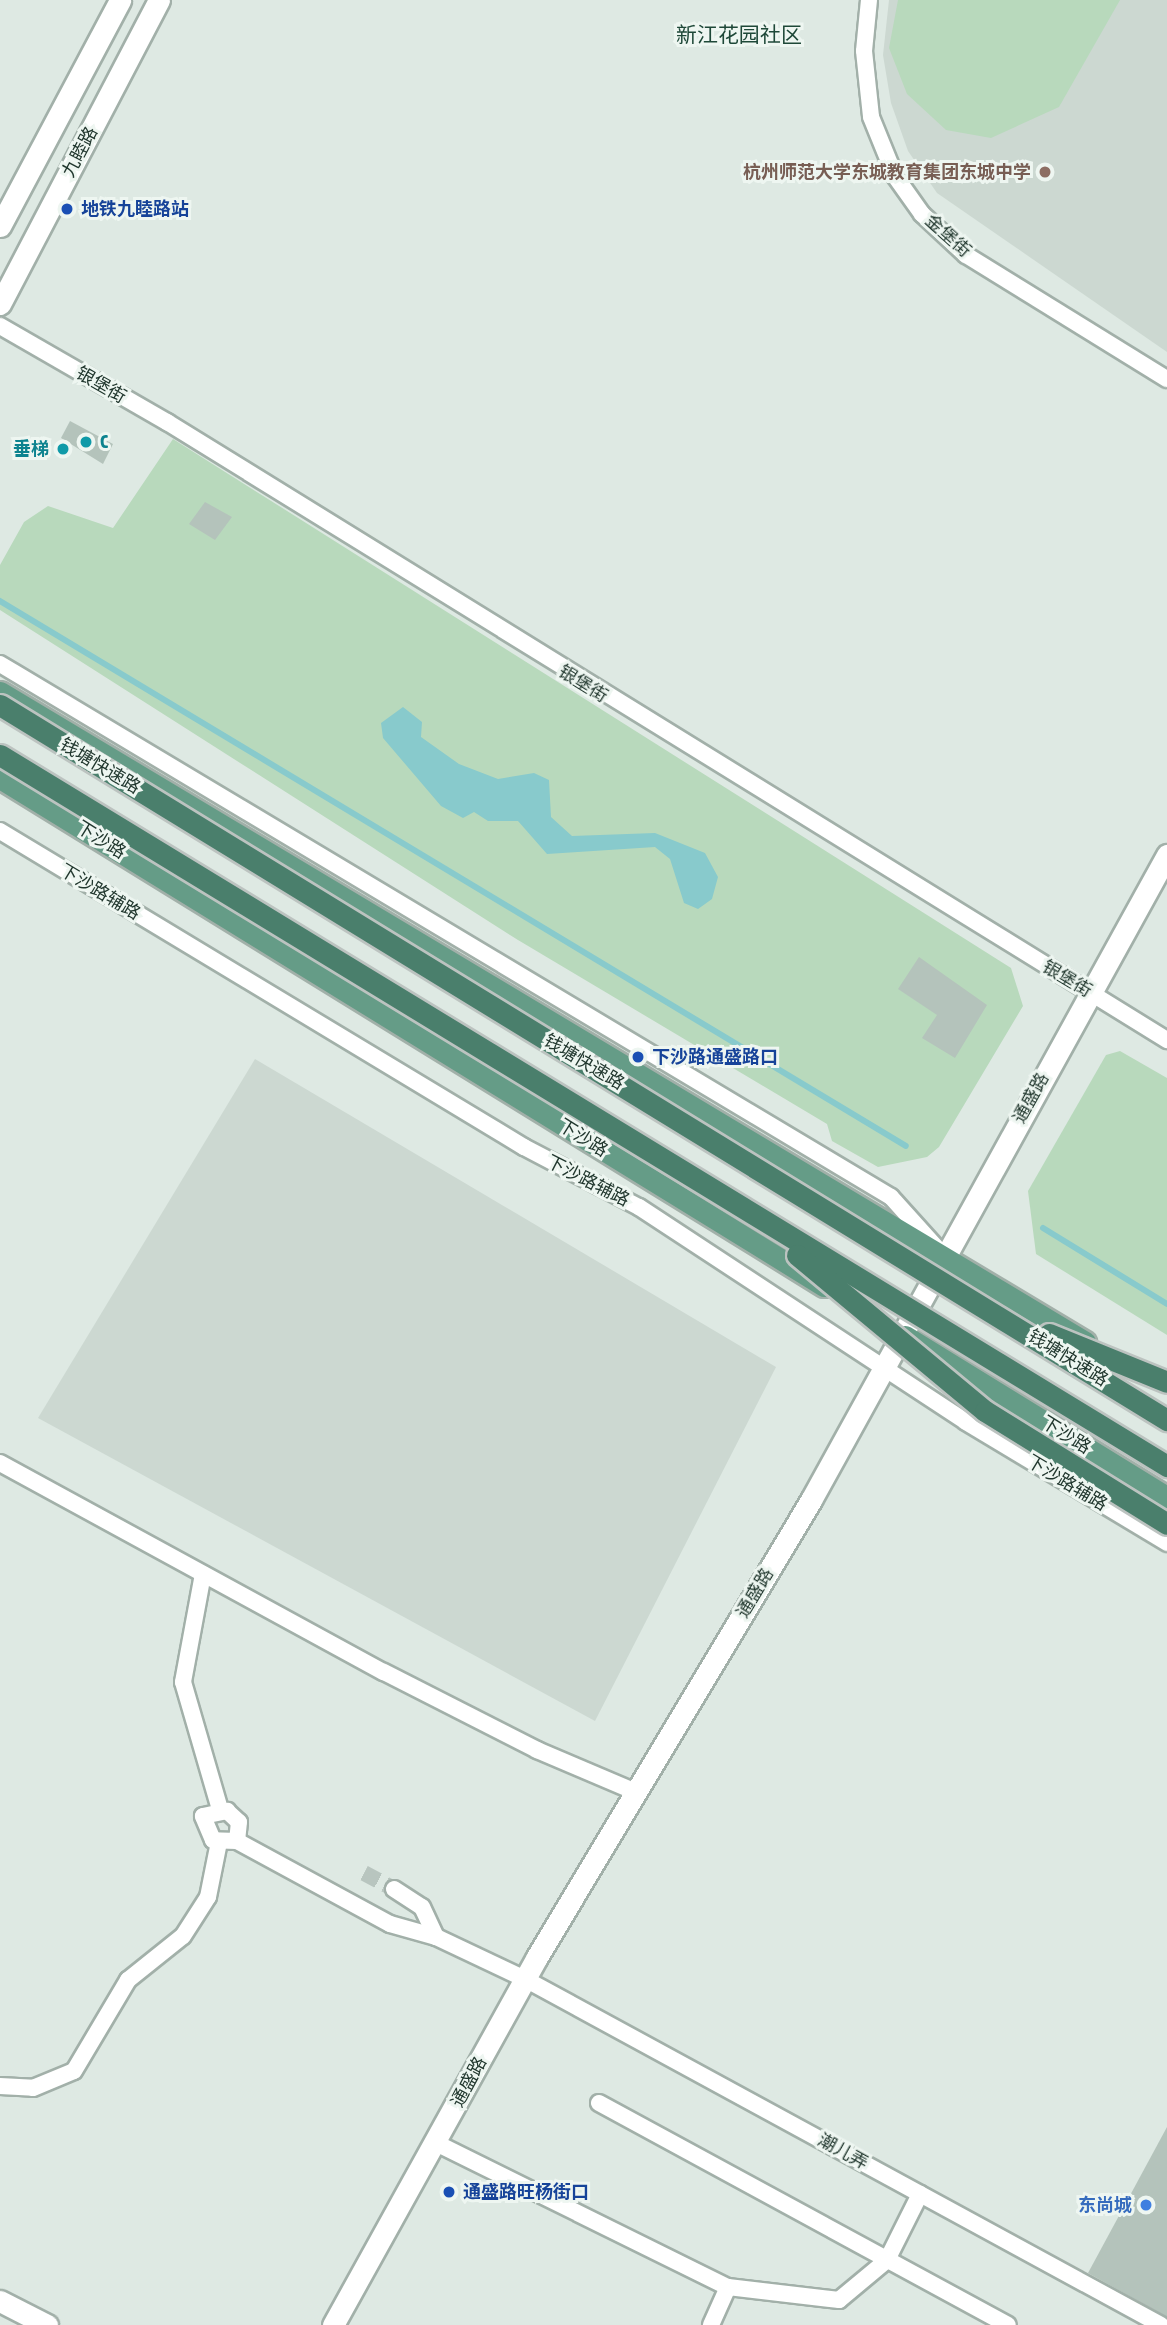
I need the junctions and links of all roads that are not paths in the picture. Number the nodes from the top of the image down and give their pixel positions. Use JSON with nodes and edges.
{"nodes":[{"id":1,"x":120,"y":0,"type":"edge"},
{"id":2,"x":159,"y":0,"type":"edge"},
{"id":3,"x":869,"y":0,"type":"edge"},
{"id":4,"x":0,"y":226,"type":"edge"},
{"id":5,"x":0,"y":304,"type":"edge"},
{"id":6,"x":0,"y":326,"type":"edge"},
{"id":7,"x":1167,"y":379,"type":"edge"},
{"id":8,"x":0,"y":664,"type":"edge"},
{"id":9,"x":0,"y":692,"type":"edge"},
{"id":10,"x":0,"y":705,"type":"edge"},
{"id":11,"x":0,"y":755,"type":"edge"},
{"id":12,"x":0,"y":778,"type":"edge"},
{"id":13,"x":0,"y":831,"type":"edge"},
{"id":14,"x":1167,"y":855,"type":"edge"},
{"id":15,"x":1090,"y":993,"type":"junction"},
{"id":16,"x":1167,"y":1040,"type":"edge"},
{"id":17,"x":742,"y":1209,"type":"junction"},
{"id":18,"x":943,"y":1255,"type":"junction"},
{"id":19,"x":997,"y":1313,"type":"junction"},
{"id":20,"x":902,"y":1334,"type":"junction"},
{"id":21,"x":1096,"y":1349,"type":"junction"},
{"id":22,"x":883,"y":1369,"type":"junction"},
{"id":23,"x":1167,"y":1374,"type":"edge"},
{"id":24,"x":1167,"y":1382,"type":"edge"},
{"id":25,"x":1167,"y":1393,"type":"edge"},
{"id":26,"x":1167,"y":1420,"type":"edge"},
{"id":27,"x":0,"y":1463,"type":"edge"},
{"id":28,"x":1167,"y":1466,"type":"edge"},
{"id":29,"x":1167,"y":1497,"type":"edge"},
{"id":30,"x":1167,"y":1524,"type":"edge"},
{"id":31,"x":1167,"y":1543,"type":"edge"},
{"id":32,"x":203,"y":1574,"type":"junction"},
{"id":33,"x":636,"y":1792,"type":"junction"},
{"id":34,"x":220,"y":1809,"type":"junction"},
{"id":35,"x":237,"y":1841,"type":"junction"},
{"id":36,"x":219,"y":1842,"type":"junction"},
{"id":37,"x":394,"y":1889,"type":"tunnel mouth"},
{"id":38,"x":436,"y":1937,"type":"junction"},
{"id":39,"x":525,"y":1979,"type":"junction"},
{"id":40,"x":0,"y":2086,"type":"edge"},
{"id":41,"x":599,"y":2103,"type":"dead end"},
{"id":42,"x":436,"y":2143,"type":"junction"},
{"id":43,"x":920,"y":2194,"type":"junction"},
{"id":44,"x":887,"y":2260,"type":"junction"},
{"id":45,"x":728,"y":2287,"type":"junction"},
{"id":46,"x":0,"y":2301,"type":"edge"},
{"id":47,"x":47,"y":2325,"type":"edge"},
{"id":48,"x":333,"y":2325,"type":"edge"},
{"id":49,"x":711,"y":2325,"type":"edge"},
{"id":50,"x":1008,"y":2325,"type":"edge"},
{"id":51,"x":1161,"y":2325,"type":"edge"}],
"edges":[{"from":1,"to":4,"type":"street","name":"九睦路"},
{"from":2,"to":5,"type":"street","name":"九睦路"},
{"from":3,"to":7,"type":"street","name":"金堡街"},
{"from":6,"to":15,"type":"street","name":"银堡街"},
{"from":8,"to":18,"type":"street"},
{"from":9,"to":18,"type":"main road"},
{"from":10,"to":19,"type":"highway","name":"钱塘快速路","bridge":true},
{"from":11,"to":17,"type":"highway","bridge":true},
{"from":12,"to":20,"type":"main road","name":"下沙路"},
{"from":13,"to":22,"type":"street","name":"下沙路辅路"},
{"from":14,"to":15,"type":"street","name":"通盛路"},
{"from":15,"to":16,"type":"street","name":"银堡街"},
{"from":15,"to":18,"type":"street","name":"通盛路"},
{"from":17,"to":28,"type":"highway","bridge":true},
{"from":17,"to":30,"type":"highway","bridge":true},
{"from":18,"to":20,"type":"street","name":"通盛路"},
{"from":18,"to":21,"type":"main road"},
{"from":19,"to":24,"type":"highway","bridge":true},
{"from":19,"to":26,"type":"highway","name":"钱塘快速路","bridge":true},
{"from":20,"to":22,"type":"street","name":"通盛路"},
{"from":20,"to":29,"type":"main road","name":"下沙路"},
{"from":21,"to":23,"type":"street"},
{"from":21,"to":25,"type":"main road"},
{"from":22,"to":31,"type":"street","name":"下沙路辅路"},
{"from":22,"to":33,"type":"street","name":"通盛路"},
{"from":27,"to":32,"type":"street"},
{"from":32,"to":33,"type":"street"},
{"from":32,"to":34,"type":"street"},
{"from":33,"to":39,"type":"street","name":"通盛路"},
{"from":34,"to":35,"type":"street"},
{"from":34,"to":36,"type":"street"},
{"from":35,"to":36,"type":"street"},
{"from":35,"to":38,"type":"street","name":"潮儿弄"},
{"from":36,"to":40,"type":"street"},
{"from":37,"to":38,"type":"street"},
{"from":38,"to":39,"type":"street","name":"潮儿弄"},
{"from":39,"to":42,"type":"street","name":"通盛路"},
{"from":39,"to":43,"type":"street","name":"潮儿弄"},
{"from":41,"to":44,"type":"street"},
{"from":42,"to":45,"type":"street"},
{"from":42,"to":48,"type":"street","name":"通盛路"},
{"from":43,"to":44,"type":"street"},
{"from":43,"to":51,"type":"street","name":"潮儿弄"},
{"from":44,"to":45,"type":"street"},
{"from":44,"to":50,"type":"street"},
{"from":45,"to":49,"type":"street"},
{"from":46,"to":47,"type":"street"}]}
